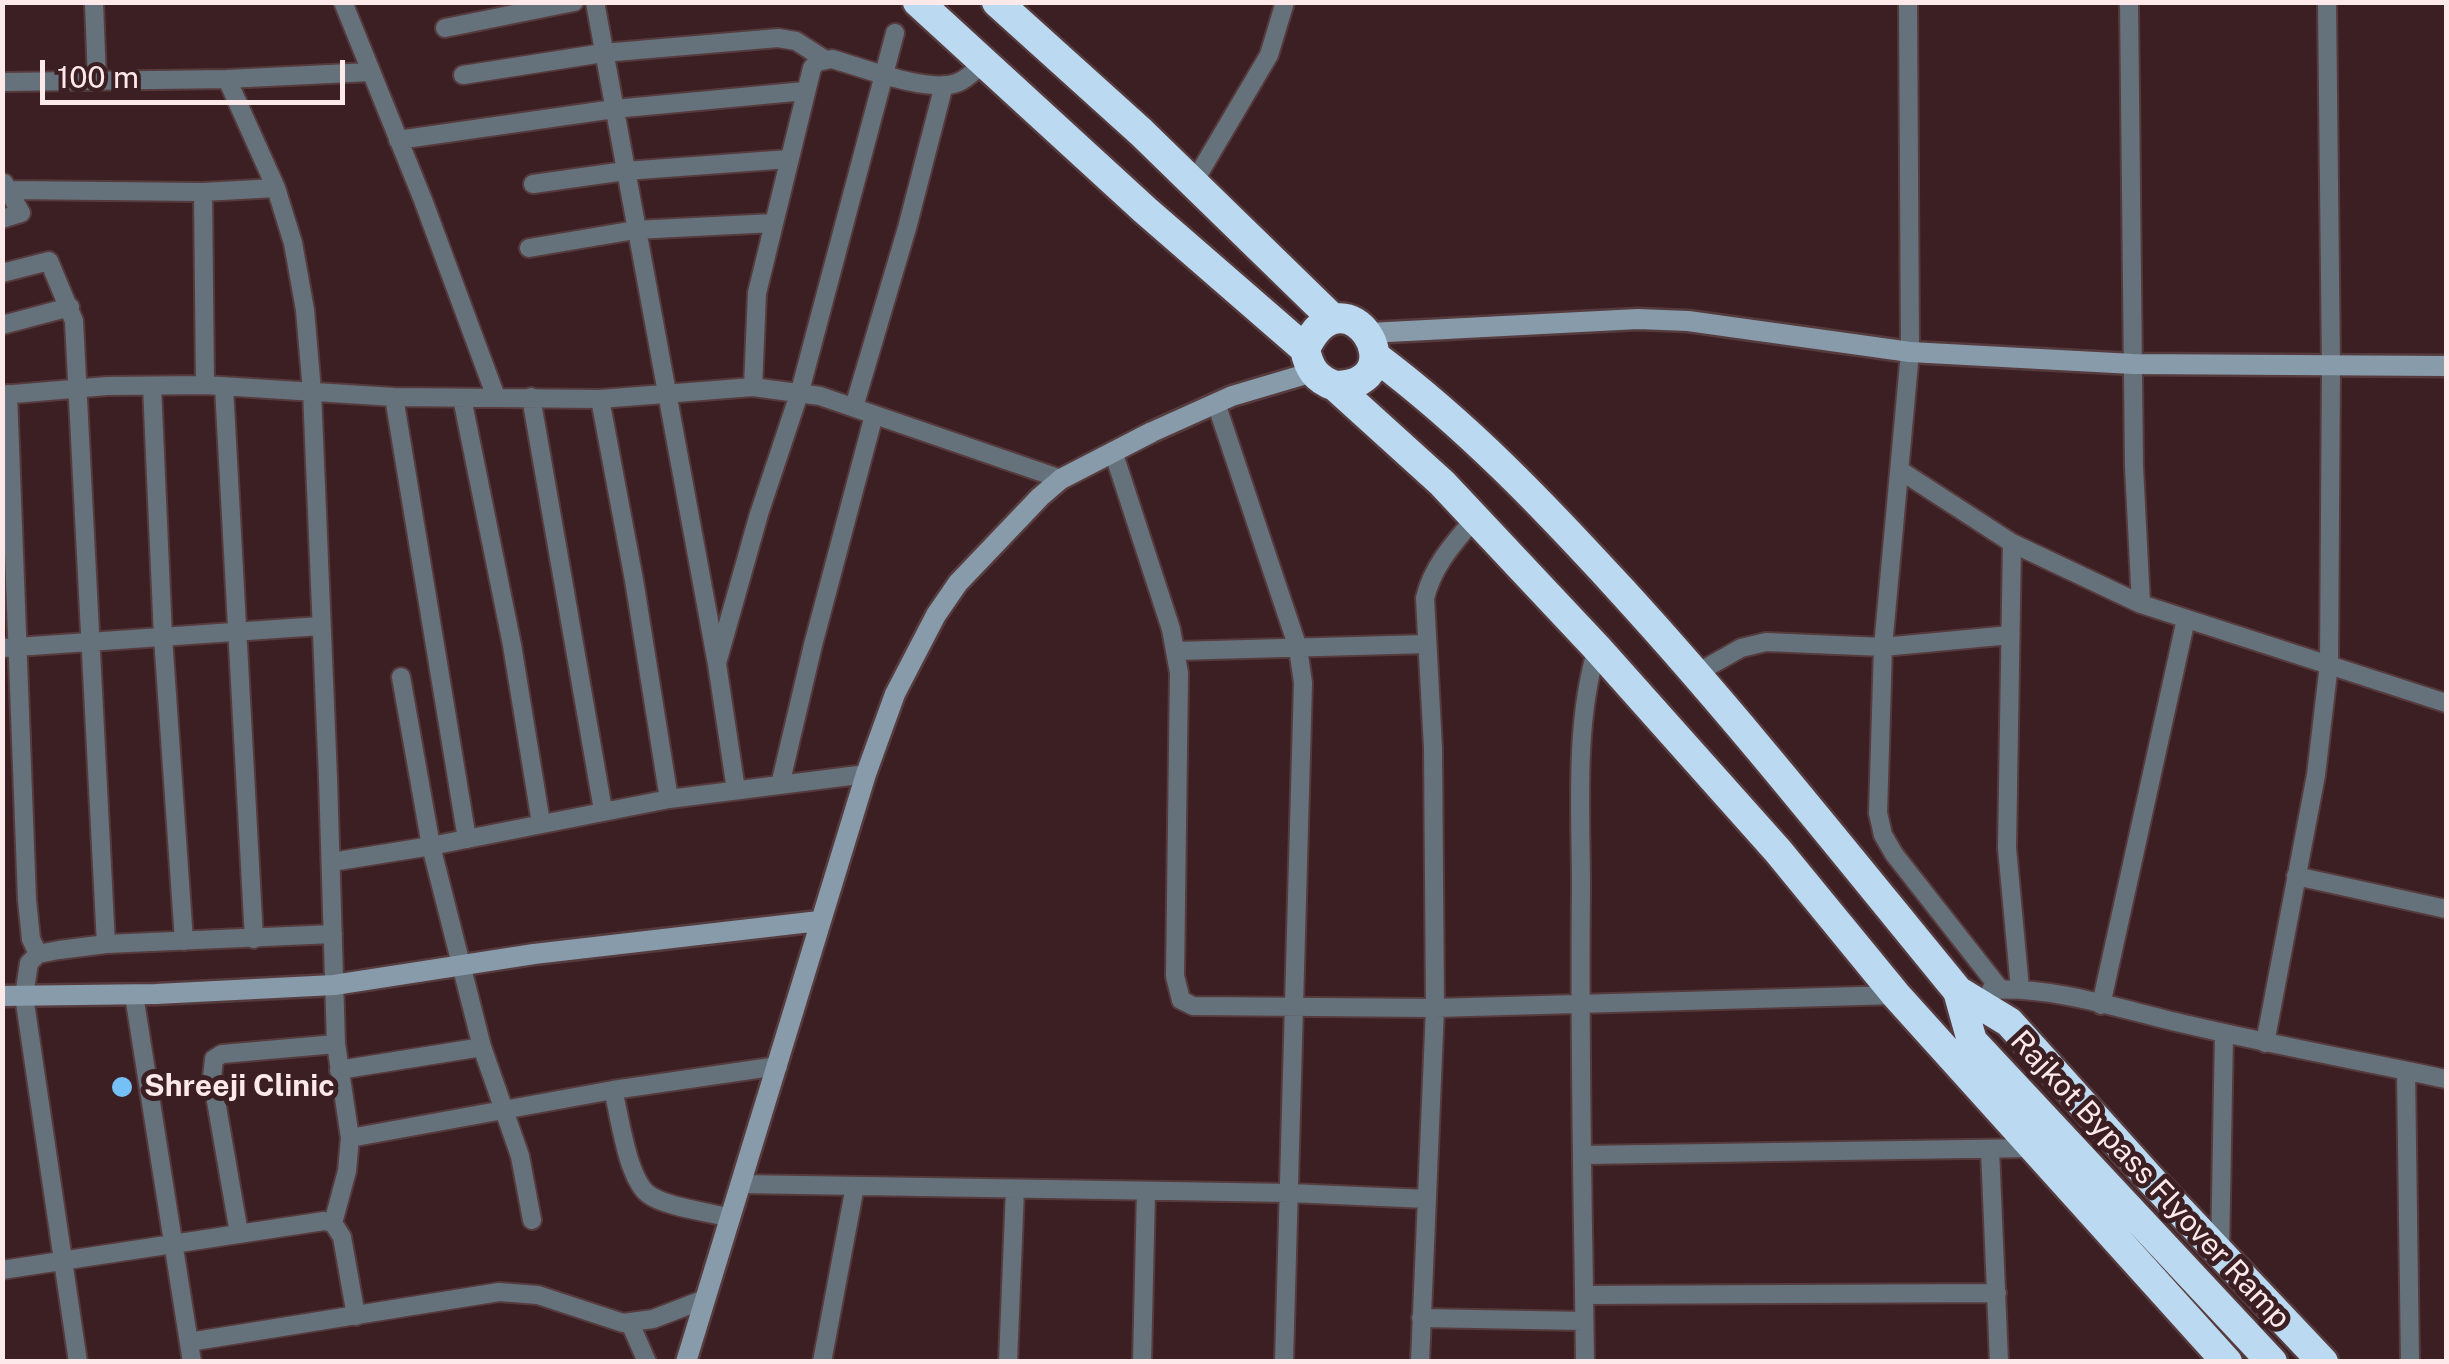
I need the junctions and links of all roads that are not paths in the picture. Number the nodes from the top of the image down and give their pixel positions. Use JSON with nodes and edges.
{"nodes":[{"id":1,"x":94,"y":2,"type":"edge"},
{"id":2,"x":343,"y":2,"type":"edge"},
{"id":3,"x":574,"y":2,"type":"edge"},
{"id":4,"x":595,"y":2,"type":"edge"},
{"id":5,"x":918,"y":2,"type":"edge"},
{"id":6,"x":998,"y":2,"type":"edge"},
{"id":7,"x":1285,"y":2,"type":"edge"},
{"id":8,"x":1908,"y":2,"type":"edge"},
{"id":9,"x":2129,"y":2,"type":"edge"},
{"id":10,"x":2326,"y":2,"type":"edge"},
{"id":11,"x":445,"y":28,"type":"dead end"},
{"id":12,"x":895,"y":34,"type":"dead end"},
{"id":13,"x":603,"y":53,"type":"junction"},
{"id":14,"x":824,"y":60,"type":"junction"},
{"id":15,"x":985,"y":62,"type":"junction"},
{"id":16,"x":370,"y":72,"type":"junction"},
{"id":17,"x":884,"y":74,"type":"junction"},
{"id":18,"x":463,"y":75,"type":"dead end"},
{"id":19,"x":227,"y":79,"type":"junction"},
{"id":20,"x":98,"y":81,"type":"junction"},
{"id":21,"x":2,"y":82,"type":"edge"},
{"id":22,"x":944,"y":86,"type":"junction"},
{"id":23,"x":805,"y":91,"type":"junction"},
{"id":24,"x":614,"y":109,"type":"junction"},
{"id":25,"x":398,"y":140,"type":"junction"},
{"id":26,"x":789,"y":159,"type":"junction"},
{"id":27,"x":625,"y":171,"type":"junction"},
{"id":28,"x":1194,"y":182,"type":"junction"},
{"id":29,"x":533,"y":184,"type":"dead end"},
{"id":30,"x":5,"y":185,"type":"edge"},
{"id":31,"x":276,"y":188,"type":"junction"},
{"id":32,"x":202,"y":192,"type":"junction"},
{"id":33,"x":2,"y":218,"type":"edge"},
{"id":34,"x":773,"y":223,"type":"junction"},
{"id":35,"x":635,"y":230,"type":"junction"},
{"id":36,"x":528,"y":248,"type":"dead end"},
{"id":37,"x":2,"y":274,"type":"edge"},
{"id":38,"x":70,"y":307,"type":"junction"},
{"id":39,"x":1333,"y":320,"type":"junction"},
{"id":40,"x":2,"y":325,"type":"edge"},
{"id":41,"x":1372,"y":345,"type":"junction"},
{"id":42,"x":1910,"y":352,"type":"junction"},
{"id":43,"x":2134,"y":364,"type":"junction"},
{"id":44,"x":2446,"y":366,"type":"edge"},
{"id":45,"x":2331,"y":367,"type":"junction"},
{"id":46,"x":1317,"y":369,"type":"junction"},
{"id":47,"x":152,"y":386,"type":"junction"},
{"id":48,"x":215,"y":386,"type":"junction"},
{"id":49,"x":753,"y":387,"type":"junction"},
{"id":50,"x":78,"y":388,"type":"junction"},
{"id":51,"x":312,"y":391,"type":"junction"},
{"id":52,"x":800,"y":391,"type":"junction"},
{"id":53,"x":5,"y":394,"type":"edge"},
{"id":54,"x":666,"y":396,"type":"junction"},
{"id":55,"x":496,"y":397,"type":"junction"},
{"id":56,"x":394,"y":398,"type":"junction"},
{"id":57,"x":462,"y":398,"type":"junction"},
{"id":58,"x":531,"y":398,"type":"junction"},
{"id":59,"x":600,"y":399,"type":"junction"},
{"id":60,"x":1216,"y":403,"type":"junction"},
{"id":61,"x":854,"y":407,"type":"junction"},
{"id":62,"x":874,"y":414,"type":"junction"},
{"id":63,"x":1113,"y":452,"type":"junction"},
{"id":64,"x":1901,"y":471,"type":"junction"},
{"id":65,"x":1061,"y":480,"type":"junction"},
{"id":66,"x":1476,"y":518,"type":"junction"},
{"id":67,"x":2012,"y":544,"type":"junction"},
{"id":68,"x":2141,"y":604,"type":"junction"},
{"id":69,"x":2186,"y":619,"type":"junction"},
{"id":70,"x":320,"y":626,"type":"junction"},
{"id":71,"x":239,"y":632,"type":"junction"},
{"id":72,"x":2010,"y":634,"type":"junction"},
{"id":73,"x":163,"y":636,"type":"junction"},
{"id":74,"x":91,"y":643,"type":"junction"},
{"id":75,"x":1427,"y":644,"type":"junction"},
{"id":76,"x":10,"y":647,"type":"edge"},
{"id":77,"x":1882,"y":647,"type":"junction"},
{"id":78,"x":1298,"y":648,"type":"junction"},
{"id":79,"x":1598,"y":648,"type":"junction"},
{"id":80,"x":1176,"y":651,"type":"junction"},
{"id":81,"x":717,"y":664,"type":"junction"},
{"id":82,"x":2329,"y":664,"type":"junction"},
{"id":83,"x":1696,"y":673,"type":"junction"},
{"id":84,"x":401,"y":678,"type":"dead end"},
{"id":85,"x":2446,"y":703,"type":"edge"},
{"id":86,"x":866,"y":774,"type":"junction"},
{"id":87,"x":780,"y":785,"type":"junction"},
{"id":88,"x":736,"y":790,"type":"junction"},
{"id":89,"x":669,"y":799,"type":"junction"},
{"id":90,"x":603,"y":810,"type":"junction"},
{"id":91,"x":541,"y":824,"type":"junction"},
{"id":92,"x":467,"y":839,"type":"junction"},
{"id":93,"x":432,"y":846,"type":"junction"},
{"id":94,"x":332,"y":862,"type":"junction"},
{"id":95,"x":2296,"y":876,"type":"junction"},
{"id":96,"x":2446,"y":909,"type":"edge"},
{"id":97,"x":819,"y":920,"type":"junction"},
{"id":98,"x":333,"y":934,"type":"junction"},
{"id":99,"x":254,"y":939,"type":"junction"},
{"id":100,"x":184,"y":941,"type":"junction"},
{"id":101,"x":106,"y":944,"type":"junction"},
{"id":102,"x":38,"y":954,"type":"junction"},
{"id":103,"x":463,"y":966,"type":"junction"},
{"id":104,"x":334,"y":985,"type":"junction"},
{"id":105,"x":2000,"y":989,"type":"junction"},
{"id":106,"x":2020,"y":989,"type":"junction"},
{"id":107,"x":1958,"y":992,"type":"junction"},
{"id":108,"x":134,"y":995,"type":"junction"},
{"id":109,"x":13,"y":996,"type":"edge"},
{"id":110,"x":1896,"y":996,"type":"junction"},
{"id":111,"x":1580,"y":1004,"type":"junction"},
{"id":112,"x":2101,"y":1005,"type":"junction"},
{"id":113,"x":1296,"y":1008,"type":"junction"},
{"id":114,"x":1435,"y":1008,"type":"junction"},
{"id":115,"x":2224,"y":1033,"type":"junction"},
{"id":116,"x":2265,"y":1043,"type":"junction"},
{"id":117,"x":336,"y":1044,"type":"junction"},
{"id":118,"x":482,"y":1047,"type":"junction"},
{"id":119,"x":778,"y":1066,"type":"junction"},
{"id":120,"x":339,"y":1070,"type":"junction"},
{"id":121,"x":2406,"y":1071,"type":"junction"},
{"id":122,"x":2446,"y":1079,"type":"edge"},
{"id":123,"x":613,"y":1090,"type":"junction"},
{"id":124,"x":505,"y":1109,"type":"junction"},
{"id":125,"x":350,"y":1138,"type":"junction"},
{"id":126,"x":1990,"y":1148,"type":"junction"},
{"id":127,"x":2031,"y":1148,"type":"junction"},
{"id":128,"x":1583,"y":1155,"type":"junction"},
{"id":129,"x":740,"y":1184,"type":"junction"},
{"id":130,"x":855,"y":1186,"type":"junction"},
{"id":131,"x":1014,"y":1190,"type":"junction"},
{"id":132,"x":1146,"y":1192,"type":"junction"},
{"id":133,"x":1290,"y":1194,"type":"junction"},
{"id":134,"x":1427,"y":1199,"type":"junction"},
{"id":135,"x":731,"y":1218,"type":"junction"},
{"id":136,"x":532,"y":1220,"type":"dead end"},
{"id":137,"x":332,"y":1223,"type":"junction"},
{"id":138,"x":239,"y":1232,"type":"junction"},
{"id":139,"x":173,"y":1244,"type":"junction"},
{"id":140,"x":2220,"y":1253,"type":"junction"},
{"id":141,"x":62,"y":1262,"type":"junction"},
{"id":142,"x":2,"y":1270,"type":"edge"},
{"id":143,"x":1997,"y":1293,"type":"junction"},
{"id":144,"x":1584,"y":1295,"type":"junction"},
{"id":145,"x":705,"y":1300,"type":"junction"},
{"id":146,"x":356,"y":1316,"type":"junction"},
{"id":147,"x":1421,"y":1318,"type":"junction"},
{"id":148,"x":1584,"y":1321,"type":"junction"},
{"id":149,"x":630,"y":1323,"type":"junction"},
{"id":150,"x":189,"y":1342,"type":"junction"},
{"id":151,"x":78,"y":1362,"type":"edge"},
{"id":152,"x":192,"y":1362,"type":"edge"},
{"id":153,"x":648,"y":1362,"type":"edge"},
{"id":154,"x":686,"y":1362,"type":"edge"},
{"id":155,"x":822,"y":1362,"type":"edge"},
{"id":156,"x":1008,"y":1362,"type":"edge"},
{"id":157,"x":1142,"y":1362,"type":"edge"},
{"id":158,"x":1284,"y":1362,"type":"edge"},
{"id":159,"x":1420,"y":1362,"type":"edge"},
{"id":160,"x":1585,"y":1362,"type":"edge"},
{"id":161,"x":1999,"y":1362,"type":"edge"},
{"id":162,"x":2226,"y":1362,"type":"edge"},
{"id":163,"x":2272,"y":1362,"type":"edge"},
{"id":164,"x":2324,"y":1362,"type":"edge"},
{"id":165,"x":2410,"y":1362,"type":"edge"}],
"edges":[{"from":1,"to":20,"type":"street"},
{"from":2,"to":16,"type":"street"},
{"from":3,"to":11,"type":"street"},
{"from":4,"to":13,"type":"street"},
{"from":5,"to":15,"type":"highway"},
{"from":6,"to":28,"type":"highway"},
{"from":7,"to":28,"type":"street"},
{"from":8,"to":42,"type":"street"},
{"from":9,"to":43,"type":"street"},
{"from":10,"to":45,"type":"street"},
{"from":12,"to":17,"type":"street"},
{"from":13,"to":14,"type":"street"},
{"from":13,"to":18,"type":"street"},
{"from":13,"to":24,"type":"street"},
{"from":14,"to":17,"type":"street"},
{"from":14,"to":23,"type":"street"},
{"from":15,"to":22,"type":"street"},
{"from":15,"to":46,"type":"highway"},
{"from":16,"to":19,"type":"street"},
{"from":16,"to":25,"type":"street"},
{"from":17,"to":22,"type":"street"},
{"from":17,"to":52,"type":"street"},
{"from":19,"to":20,"type":"street"},
{"from":19,"to":31,"type":"street"},
{"from":20,"to":21,"type":"street"},
{"from":22,"to":61,"type":"street"},
{"from":23,"to":24,"type":"street"},
{"from":23,"to":26,"type":"street"},
{"from":24,"to":25,"type":"street"},
{"from":24,"to":27,"type":"street"},
{"from":25,"to":55,"type":"street"},
{"from":26,"to":27,"type":"street"},
{"from":26,"to":34,"type":"street"},
{"from":27,"to":29,"type":"street"},
{"from":27,"to":35,"type":"street"},
{"from":28,"to":39,"type":"highway"},
{"from":30,"to":32,"type":"street"},
{"from":30,"to":33,"type":"street"},
{"from":31,"to":32,"type":"street"},
{"from":31,"to":51,"type":"street"},
{"from":32,"to":48,"type":"street"},
{"from":34,"to":35,"type":"street"},
{"from":34,"to":49,"type":"street"},
{"from":35,"to":36,"type":"street"},
{"from":35,"to":54,"type":"street"},
{"from":37,"to":38,"type":"street"},
{"from":38,"to":40,"type":"street"},
{"from":38,"to":50,"type":"street"},
{"from":39,"to":41,"type":"highway"},
{"from":39,"to":46,"type":"highway"},
{"from":41,"to":42,"type":"street"},
{"from":41,"to":46,"type":"highway"},
{"from":41,"to":83,"type":"highway"},
{"from":42,"to":43,"type":"street"},
{"from":42,"to":64,"type":"street"},
{"from":43,"to":45,"type":"street"},
{"from":43,"to":68,"type":"street"},
{"from":44,"to":45,"type":"street"},
{"from":45,"to":82,"type":"street"},
{"from":46,"to":60,"type":"street"},
{"from":46,"to":66,"type":"highway"},
{"from":47,"to":48,"type":"street"},
{"from":47,"to":50,"type":"street"},
{"from":47,"to":73,"type":"street"},
{"from":48,"to":51,"type":"street"},
{"from":48,"to":71,"type":"street"},
{"from":49,"to":52,"type":"street"},
{"from":49,"to":54,"type":"street"},
{"from":50,"to":53,"type":"street"},
{"from":50,"to":74,"type":"street"},
{"from":51,"to":56,"type":"street"},
{"from":51,"to":70,"type":"street"},
{"from":52,"to":61,"type":"street"},
{"from":52,"to":81,"type":"street"},
{"from":53,"to":76,"type":"street"},
{"from":54,"to":59,"type":"street"},
{"from":54,"to":81,"type":"street"},
{"from":55,"to":57,"type":"street"},
{"from":55,"to":58,"type":"street"},
{"from":56,"to":57,"type":"street"},
{"from":56,"to":92,"type":"street"},
{"from":57,"to":91,"type":"street"},
{"from":58,"to":59,"type":"street"},
{"from":58,"to":90,"type":"street"},
{"from":59,"to":89,"type":"street"},
{"from":60,"to":63,"type":"street"},
{"from":60,"to":78,"type":"street"},
{"from":61,"to":62,"type":"street"},
{"from":62,"to":65,"type":"street"},
{"from":62,"to":87,"type":"street"},
{"from":63,"to":65,"type":"street"},
{"from":63,"to":80,"type":"street"},
{"from":64,"to":67,"type":"street"},
{"from":64,"to":77,"type":"street"},
{"from":65,"to":86,"type":"street"},
{"from":66,"to":75,"type":"street"},
{"from":66,"to":79,"type":"highway"},
{"from":67,"to":68,"type":"street"},
{"from":67,"to":72,"type":"street"},
{"from":68,"to":69,"type":"street"},
{"from":69,"to":82,"type":"street"},
{"from":69,"to":112,"type":"street"},
{"from":70,"to":71,"type":"street"},
{"from":70,"to":94,"type":"street"},
{"from":71,"to":73,"type":"street"},
{"from":71,"to":99,"type":"street"},
{"from":72,"to":77,"type":"street"},
{"from":72,"to":106,"type":"street"},
{"from":73,"to":74,"type":"street"},
{"from":73,"to":100,"type":"street"},
{"from":74,"to":76,"type":"street"},
{"from":74,"to":101,"type":"street"},
{"from":75,"to":78,"type":"street"},
{"from":75,"to":114,"type":"street"},
{"from":76,"to":102,"type":"street"},
{"from":77,"to":83,"type":"street"},
{"from":77,"to":105,"type":"street"},
{"from":78,"to":80,"type":"street"},
{"from":78,"to":113,"type":"street"},
{"from":79,"to":110,"type":"highway"},
{"from":79,"to":111,"type":"street"},
{"from":80,"to":113,"type":"street"},
{"from":81,"to":88,"type":"street"},
{"from":82,"to":85,"type":"street"},
{"from":82,"to":95,"type":"street"},
{"from":83,"to":107,"type":"highway"},
{"from":84,"to":93,"type":"street"},
{"from":86,"to":87,"type":"street"},
{"from":86,"to":97,"type":"street"},
{"from":87,"to":88,"type":"street"},
{"from":88,"to":89,"type":"street"},
{"from":89,"to":90,"type":"street"},
{"from":90,"to":91,"type":"street"},
{"from":91,"to":92,"type":"street"},
{"from":92,"to":93,"type":"street"},
{"from":93,"to":94,"type":"street"},
{"from":93,"to":103,"type":"street"},
{"from":94,"to":98,"type":"street"},
{"from":95,"to":96,"type":"street"},
{"from":95,"to":116,"type":"street"},
{"from":97,"to":103,"type":"street"},
{"from":97,"to":119,"type":"street"},
{"from":98,"to":99,"type":"street"},
{"from":98,"to":104,"type":"street"},
{"from":99,"to":100,"type":"street"},
{"from":100,"to":101,"type":"street"},
{"from":101,"to":102,"type":"street"},
{"from":102,"to":109,"type":"street"},
{"from":103,"to":104,"type":"street"},
{"from":103,"to":118,"type":"street"},
{"from":104,"to":108,"type":"street"},
{"from":104,"to":117,"type":"street"},
{"from":105,"to":106,"type":"street"},
{"from":105,"to":107,"type":"street"},
{"from":106,"to":112,"type":"street"},
{"from":107,"to":140,"type":"highway"},
{"from":107,"to":163,"type":"highway","name":"Rajkot Bypass Flyover Ramp"},
{"from":108,"to":109,"type":"street"},
{"from":108,"to":139,"type":"street"},
{"from":109,"to":141,"type":"street"},
{"from":110,"to":111,"type":"street"},
{"from":110,"to":127,"type":"highway"},
{"from":111,"to":114,"type":"street"},
{"from":111,"to":128,"type":"street"},
{"from":112,"to":115,"type":"street"},
{"from":113,"to":114,"type":"street"},
{"from":113,"to":133,"type":"street"},
{"from":114,"to":134,"type":"street"},
{"from":115,"to":116,"type":"street"},
{"from":115,"to":140,"type":"street"},
{"from":116,"to":121,"type":"street"},
{"from":117,"to":120,"type":"street"},
{"from":117,"to":138,"type":"street"},
{"from":118,"to":120,"type":"street"},
{"from":118,"to":124,"type":"street"},
{"from":119,"to":123,"type":"street"},
{"from":119,"to":129,"type":"street"},
{"from":120,"to":125,"type":"street"},
{"from":121,"to":122,"type":"street"},
{"from":121,"to":165,"type":"street"},
{"from":123,"to":124,"type":"street"},
{"from":123,"to":135,"type":"street"},
{"from":124,"to":125,"type":"street"},
{"from":124,"to":136,"type":"street"},
{"from":125,"to":137,"type":"street"},
{"from":126,"to":127,"type":"street"},
{"from":126,"to":128,"type":"street"},
{"from":126,"to":143,"type":"street"},
{"from":127,"to":162,"type":"highway"},
{"from":128,"to":144,"type":"street"},
{"from":129,"to":130,"type":"street"},
{"from":129,"to":135,"type":"street"},
{"from":130,"to":131,"type":"street"},
{"from":130,"to":155,"type":"street"},
{"from":131,"to":132,"type":"street"},
{"from":131,"to":156,"type":"street"},
{"from":132,"to":133,"type":"street"},
{"from":132,"to":157,"type":"street"},
{"from":133,"to":134,"type":"street"},
{"from":133,"to":158,"type":"street"},
{"from":134,"to":147,"type":"street"},
{"from":135,"to":145,"type":"street"},
{"from":137,"to":138,"type":"street"},
{"from":137,"to":146,"type":"street"},
{"from":138,"to":139,"type":"street"},
{"from":139,"to":141,"type":"street"},
{"from":139,"to":150,"type":"street"},
{"from":140,"to":164,"type":"highway"},
{"from":141,"to":142,"type":"street"},
{"from":141,"to":151,"type":"street"},
{"from":143,"to":144,"type":"street"},
{"from":143,"to":161,"type":"street"},
{"from":144,"to":148,"type":"street"},
{"from":145,"to":149,"type":"street"},
{"from":145,"to":154,"type":"street"},
{"from":146,"to":149,"type":"street"},
{"from":146,"to":150,"type":"street"},
{"from":147,"to":148,"type":"street"},
{"from":147,"to":159,"type":"street"},
{"from":148,"to":160,"type":"street"},
{"from":149,"to":153,"type":"street"},
{"from":150,"to":152,"type":"street"}]}
